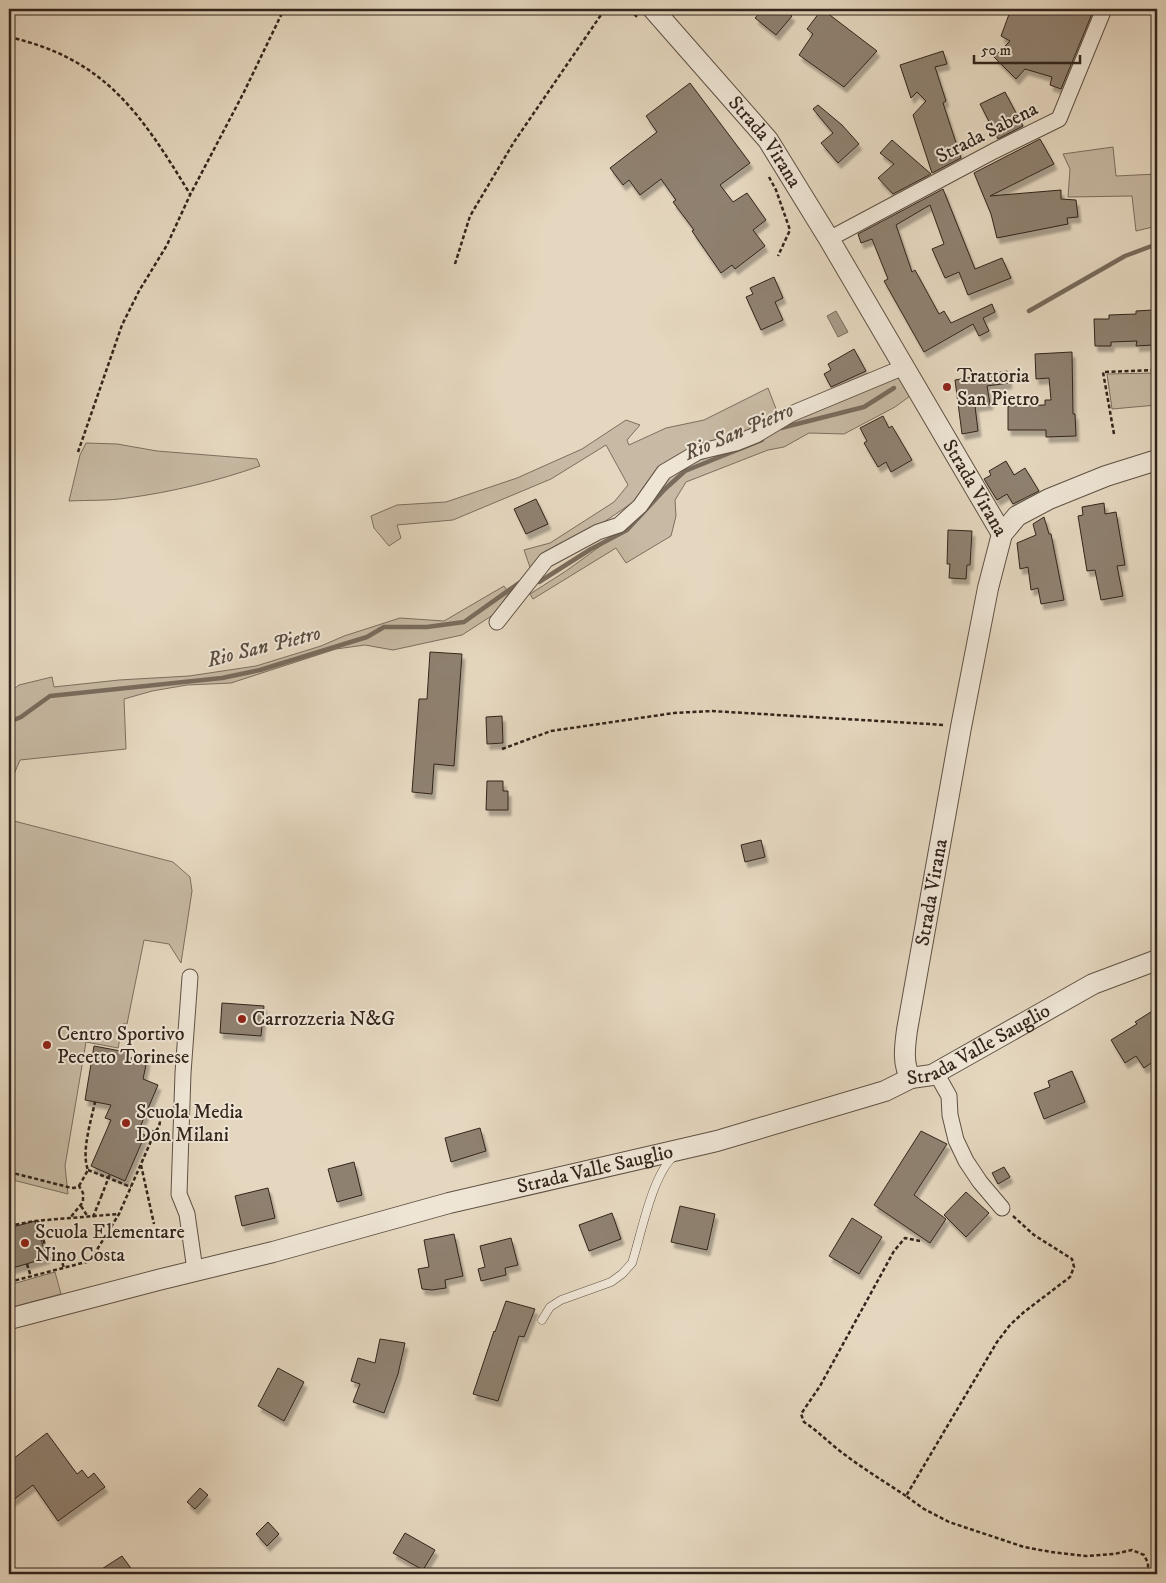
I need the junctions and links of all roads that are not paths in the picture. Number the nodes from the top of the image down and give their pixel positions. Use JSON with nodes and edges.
{"nodes":[{"id":1,"x":1104,"y":9,"type":"edge"},
{"id":2,"x":648,"y":16,"type":"edge"},
{"id":3,"x":829,"y":239,"type":"junction"},
{"id":4,"x":904,"y":367,"type":"junction"},
{"id":5,"x":1157,"y":460,"type":"edge"},
{"id":6,"x":1002,"y":534,"type":"junction"},
{"id":7,"x":497,"y":622,"type":"dead end"},
{"id":8,"x":1157,"y":960,"type":"edge"},
{"id":9,"x":190,"y":977,"type":"dead end"},
{"id":10,"x":932,"y":1076,"type":"junction"},
{"id":11,"x":912,"y":1078,"type":"junction"},
{"id":12,"x":682,"y":1149,"type":"junction"},
{"id":13,"x":1002,"y":1208,"type":"road end"},
{"id":14,"x":195,"y":1270,"type":"junction"},
{"id":15,"x":9,"y":1319,"type":"edge"},
{"id":16,"x":542,"y":1320,"type":"dead end"}],
"edges":[{"from":1,"to":3,"type":"street","name":"Strada Sabena"},
{"from":2,"to":3,"type":"street","name":"Strada Virana"},
{"from":3,"to":4,"type":"street","name":"Strada Virana"},
{"from":4,"to":6,"type":"street","name":"Strada Virana"},
{"from":4,"to":7,"type":"street"},
{"from":5,"to":6,"type":"street"},
{"from":6,"to":11,"type":"street","name":"Strada Virana"},
{"from":8,"to":10,"type":"street","name":"Strada Valle Sauglio"},
{"from":9,"to":14,"type":"street"},
{"from":10,"to":11,"type":"street","name":"Strada Valle Sauglio"},
{"from":10,"to":13,"type":"street"},
{"from":11,"to":12,"type":"street","name":"Strada Valle Sauglio"},
{"from":12,"to":14,"type":"street","name":"Strada Valle Sauglio"},
{"from":12,"to":16,"type":"lane"},
{"from":14,"to":15,"type":"street","name":"Strada Valle Sauglio"}]}
